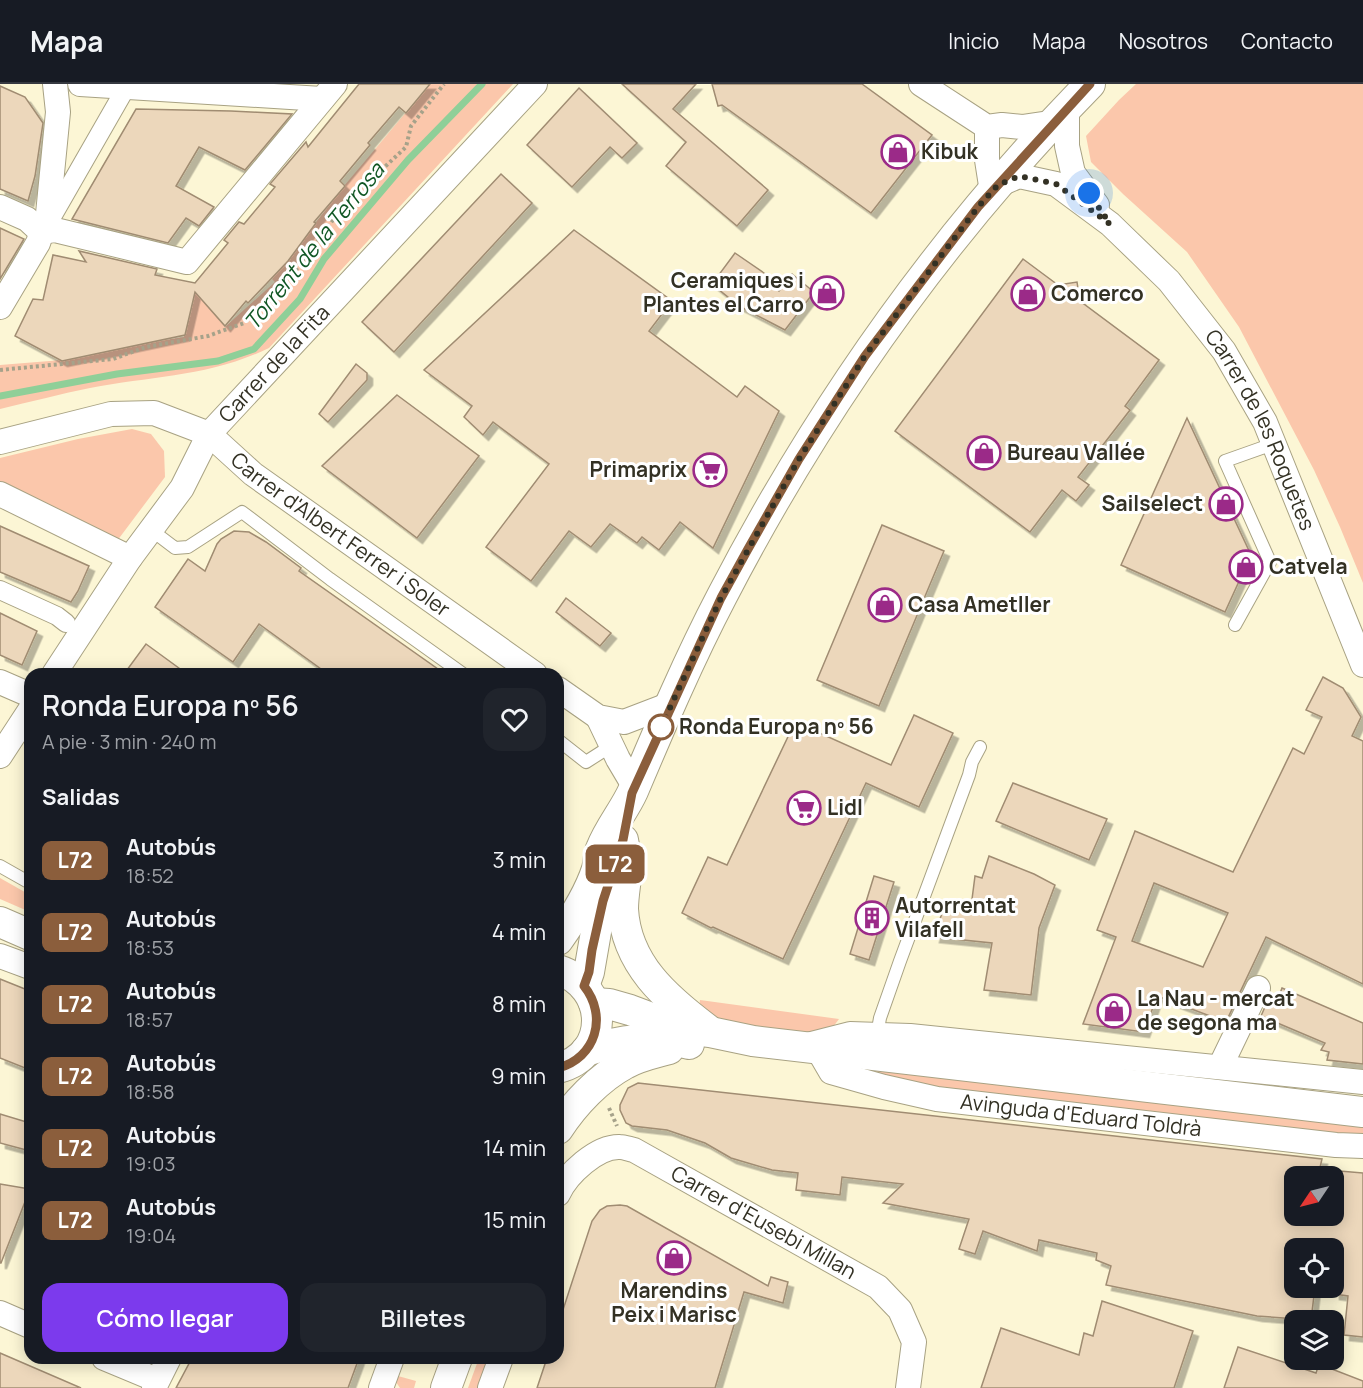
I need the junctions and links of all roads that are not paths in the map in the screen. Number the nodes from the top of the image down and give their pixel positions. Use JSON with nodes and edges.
{"nodes":[{"id":1,"x":80,"y":84,"type":"edge"},
{"id":2,"x":535,"y":84,"type":"edge"},
{"id":3,"x":921,"y":84,"type":"edge"},
{"id":4,"x":1090,"y":84,"type":"edge"},
{"id":5,"x":55,"y":85,"type":"edge"},
{"id":6,"x":128,"y":85,"type":"edge"},
{"id":7,"x":289,"y":91,"type":"edge"},
{"id":8,"x":328,"y":92,"type":"edge"},
{"id":9,"x":1062,"y":116,"type":"junction"},
{"id":10,"x":987,"y":127,"type":"junction"},
{"id":11,"x":995,"y":188,"type":"junction"},
{"id":12,"x":0,"y":207,"type":"edge"},
{"id":13,"x":1110,"y":224,"type":"junction"},
{"id":14,"x":41,"y":232,"type":"junction"},
{"id":15,"x":0,"y":307,"type":"edge"},
{"id":16,"x":208,"y":434,"type":"junction"},
{"id":17,"x":0,"y":442,"type":"edge"},
{"id":18,"x":1273,"y":444,"type":"junction"},
{"id":19,"x":0,"y":494,"type":"edge"},
{"id":20,"x":150,"y":529,"type":"junction"},
{"id":21,"x":130,"y":558,"type":"junction"},
{"id":22,"x":0,"y":590,"type":"edge"},
{"id":23,"x":66,"y":623,"type":"dead end"},
{"id":24,"x":1235,"y":625,"type":"dead end"},
{"id":25,"x":1363,"y":664,"type":"edge"},
{"id":26,"x":58,"y":668,"type":"edge"},
{"id":27,"x":455,"y":668,"type":"edge"},
{"id":28,"x":527,"y":668,"type":"edge"},
{"id":29,"x":0,"y":682,"type":"edge"},
{"id":30,"x":24,"y":692,"type":"edge"},
{"id":31,"x":564,"y":694,"type":"edge"},
{"id":32,"x":671,"y":704,"type":"junction"},
{"id":33,"x":598,"y":717,"type":"junction"},
{"id":34,"x":24,"y":719,"type":"edge"},
{"id":35,"x":564,"y":745,"type":"edge"},
{"id":36,"x":611,"y":746,"type":"junction"},
{"id":37,"x":980,"y":747,"type":"dead end"},
{"id":38,"x":0,"y":756,"type":"edge"},
{"id":39,"x":633,"y":790,"type":"junction"},
{"id":40,"x":612,"y":845,"type":"junction"},
{"id":41,"x":0,"y":866,"type":"edge"},
{"id":42,"x":24,"y":880,"type":"edge"},
{"id":43,"x":564,"y":901,"type":"edge"},
{"id":44,"x":0,"y":922,"type":"edge"},
{"id":45,"x":564,"y":931,"type":"edge"},
{"id":46,"x":24,"y":932,"type":"edge"},
{"id":47,"x":0,"y":957,"type":"edge"},
{"id":48,"x":24,"y":965,"type":"edge"},
{"id":49,"x":564,"y":972,"type":"edge"},
{"id":50,"x":1258,"y":988,"type":"dead end"},
{"id":51,"x":589,"y":994,"type":"junction"},
{"id":52,"x":877,"y":1035,"type":"junction"},
{"id":53,"x":702,"y":1038,"type":"junction"},
{"id":54,"x":809,"y":1047,"type":"junction"},
{"id":55,"x":586,"y":1051,"type":"junction"},
{"id":56,"x":564,"y":1066,"type":"edge"},
{"id":57,"x":1220,"y":1067,"type":"junction"},
{"id":58,"x":1363,"y":1082,"type":"edge"},
{"id":59,"x":1363,"y":1112,"type":"edge"},
{"id":60,"x":564,"y":1121,"type":"edge"},
{"id":61,"x":1363,"y":1146,"type":"edge"},
{"id":62,"x":564,"y":1185,"type":"edge"},
{"id":63,"x":0,"y":1314,"type":"edge"},
{"id":64,"x":24,"y":1324,"type":"edge"},
{"id":65,"x":116,"y":1364,"type":"edge"},
{"id":66,"x":166,"y":1364,"type":"edge"},
{"id":67,"x":390,"y":1364,"type":"edge"},
{"id":68,"x":455,"y":1364,"type":"edge"},
{"id":69,"x":499,"y":1364,"type":"edge"},
{"id":70,"x":155,"y":1384,"type":"edge"},
{"id":71,"x":381,"y":1388,"type":"edge"},
{"id":72,"x":446,"y":1388,"type":"edge"},
{"id":73,"x":490,"y":1388,"type":"edge"},
{"id":74,"x":908,"y":1388,"type":"edge"}],
"edges":[{"from":1,"to":6,"type":"street"},
{"from":2,"to":16,"type":"street","name":"Carrer de la Fita"},
{"from":3,"to":10,"type":"street"},
{"from":4,"to":9,"type":"street"},
{"from":5,"to":14,"type":"street"},
{"from":6,"to":7,"type":"street"},
{"from":6,"to":14,"type":"street"},
{"from":7,"to":8,"type":"street"},
{"from":8,"to":14,"type":"street"},
{"from":9,"to":10,"type":"street"},
{"from":9,"to":11,"type":"street"},
{"from":9,"to":13,"type":"street"},
{"from":10,"to":11,"type":"street"},
{"from":11,"to":13,"type":"street"},
{"from":11,"to":32,"type":"street"},
{"from":12,"to":14,"type":"street"},
{"from":13,"to":18,"type":"street","name":"Carrer de les Roquetes"},
{"from":14,"to":15,"type":"street"},
{"from":16,"to":17,"type":"street","name":"Carrer d'Albert Ferrer i Soler"},
{"from":16,"to":20,"type":"street","name":"Carrer de la Fita"},
{"from":16,"to":28,"type":"street","name":"Carrer d'Albert Ferrer i Soler"},
{"from":18,"to":24,"type":"lane"},
{"from":18,"to":25,"type":"street","name":"Carrer de les Roquetes"},
{"from":19,"to":21,"type":"street"},
{"from":20,"to":21,"type":"street","name":"Carrer de la Fita"},
{"from":20,"to":27,"type":"lane"},
{"from":21,"to":26,"type":"street","name":"Carrer de la Fita"},
{"from":22,"to":23,"type":"street"},
{"from":29,"to":30,"type":"street"},
{"from":31,"to":33,"type":"street"},
{"from":32,"to":33,"type":"street"},
{"from":32,"to":39,"type":"street"},
{"from":33,"to":36,"type":"street"},
{"from":34,"to":38,"type":"street"},
{"from":35,"to":36,"type":"lane"},
{"from":36,"to":39,"type":"street"},
{"from":37,"to":52,"type":"lane"},
{"from":39,"to":40,"type":"street"},
{"from":40,"to":43,"type":"street"},
{"from":40,"to":45,"type":"street"},
{"from":40,"to":51,"type":"street"},
{"from":40,"to":53,"type":"street"},
{"from":41,"to":42,"type":"lane"},
{"from":44,"to":46,"type":"street"},
{"from":47,"to":48,"type":"street"},
{"from":49,"to":51,"type":"street"},
{"from":50,"to":57,"type":"street"},
{"from":51,"to":53,"type":"street","name":"Avinguda d'Eduard Toldrà"},
{"from":51,"to":55,"type":"street"},
{"from":52,"to":54,"type":"street","name":"Avinguda d'Eduard Toldrà"},
{"from":52,"to":57,"type":"street","name":"Avinguda d'Eduard Toldrà"},
{"from":53,"to":54,"type":"street","name":"Avinguda d'Eduard Toldrà"},
{"from":53,"to":55,"type":"street","name":"Avinguda d'Eduard Toldrà"},
{"from":53,"to":60,"type":"street"},
{"from":54,"to":59,"type":"street","name":"Avinguda d'Eduard Toldrà"},
{"from":54,"to":61,"type":"street","name":"Avinguda d'Eduard Toldrà"},
{"from":55,"to":56,"type":"street","name":"Avinguda d'Eduard Toldrà"},
{"from":57,"to":58,"type":"street","name":"Avinguda d'Eduard Toldrà"},
{"from":62,"to":74,"type":"street","name":"Carrer d'Eusebi Millan"},
{"from":63,"to":64,"type":"street"},
{"from":65,"to":70,"type":"street"},
{"from":66,"to":70,"type":"street"},
{"from":67,"to":71,"type":"street"},
{"from":68,"to":72,"type":"street"},
{"from":69,"to":73,"type":"street"}]}
